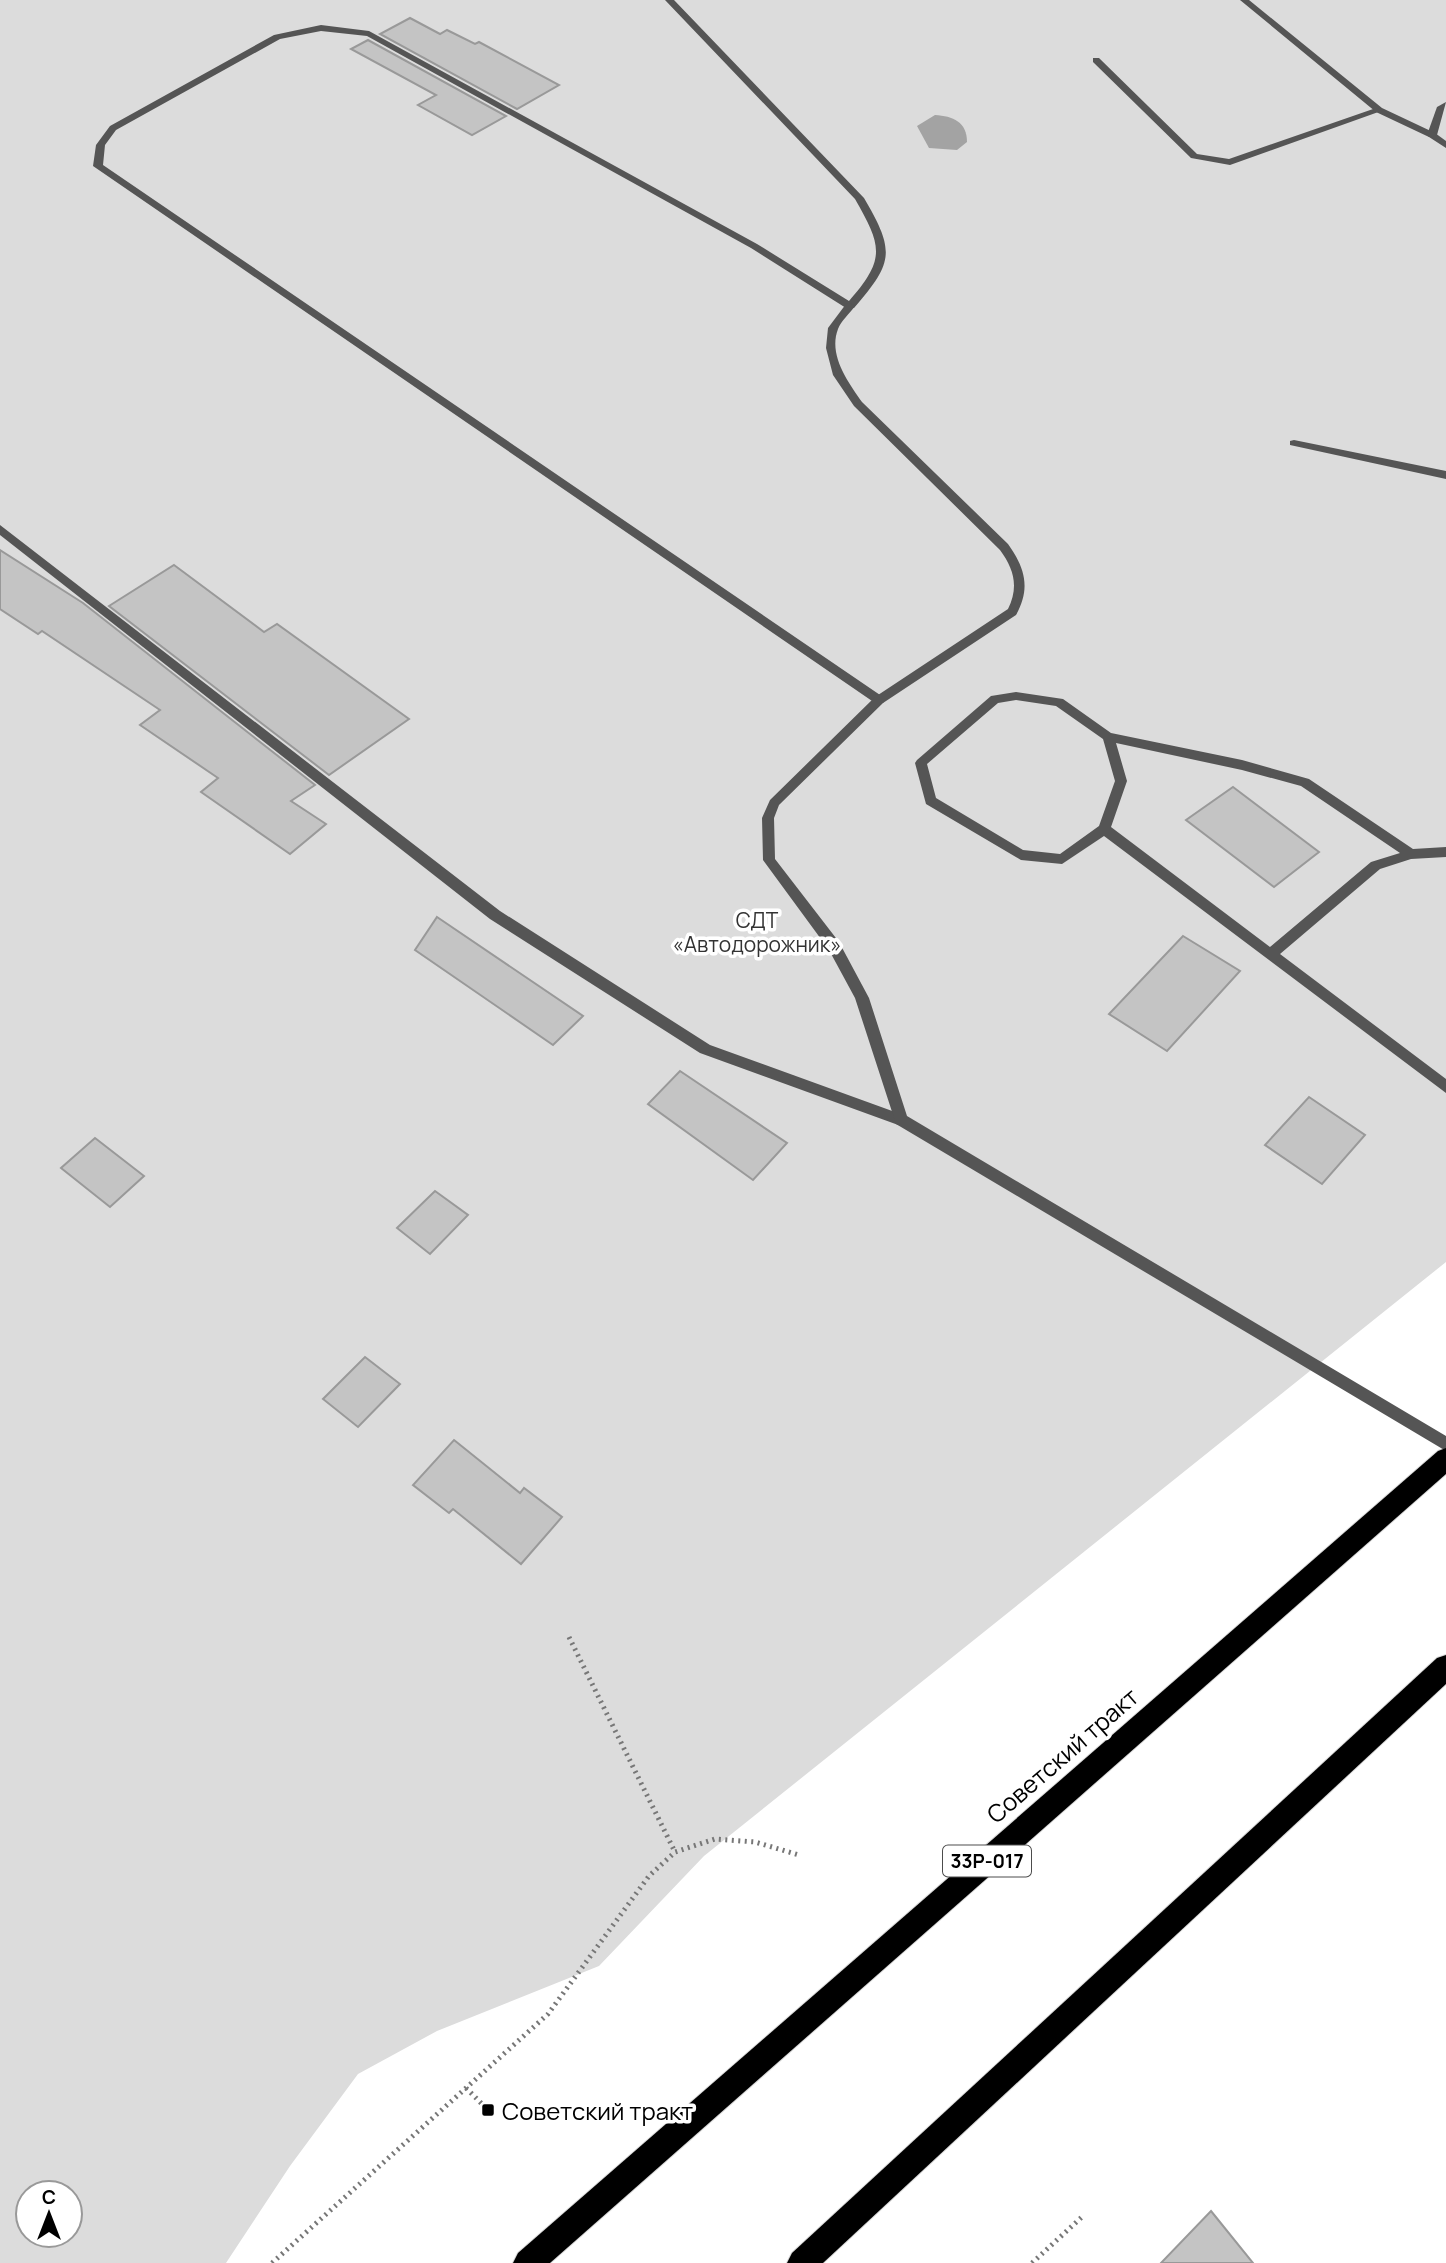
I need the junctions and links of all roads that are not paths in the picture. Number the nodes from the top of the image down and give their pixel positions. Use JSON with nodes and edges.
{"nodes":[{"id":1,"x":669,"y":0,"type":"edge"},
{"id":2,"x":1244,"y":0,"type":"edge"},
{"id":3,"x":1096,"y":60,"type":"dead end"},
{"id":4,"x":1446,"y":105,"type":"edge"},
{"id":5,"x":1379,"y":110,"type":"junction"},
{"id":6,"x":1433,"y":135,"type":"junction"},
{"id":7,"x":1446,"y":145,"type":"edge"},
{"id":8,"x":850,"y":306,"type":"junction"},
{"id":9,"x":1294,"y":443,"type":"dead end"},
{"id":10,"x":1446,"y":475,"type":"edge"},
{"id":11,"x":0,"y":529,"type":"edge"},
{"id":12,"x":879,"y":700,"type":"junction"},
{"id":13,"x":1108,"y":737,"type":"junction"},
{"id":14,"x":1104,"y":829,"type":"junction"},
{"id":15,"x":1446,"y":852,"type":"edge"},
{"id":16,"x":1411,"y":854,"type":"junction"},
{"id":17,"x":1270,"y":955,"type":"junction"},
{"id":18,"x":1446,"y":1087,"type":"edge"},
{"id":19,"x":901,"y":1120,"type":"junction"},
{"id":20,"x":1446,"y":1444,"type":"edge"},
{"id":21,"x":1446,"y":1459,"type":"edge"},
{"id":22,"x":1446,"y":1667,"type":"edge"},
{"id":23,"x":528,"y":2263,"type":"edge"},
{"id":24,"x":802,"y":2263,"type":"edge"}],
"edges":[{"from":1,"to":8,"type":"street"},
{"from":2,"to":5,"type":"street"},
{"from":3,"to":5,"type":"street"},
{"from":4,"to":6,"type":"street"},
{"from":5,"to":6,"type":"street"},
{"from":6,"to":7,"type":"street"},
{"from":8,"to":12,"type":"street"},
{"from":8,"to":12,"type":"street"},
{"from":9,"to":10,"type":"street"},
{"from":11,"to":19,"type":"street"},
{"from":12,"to":19,"type":"street"},
{"from":13,"to":14,"type":"street"},
{"from":13,"to":14,"type":"street"},
{"from":13,"to":16,"type":"street"},
{"from":14,"to":17,"type":"street"},
{"from":15,"to":16,"type":"street"},
{"from":16,"to":17,"type":"street"},
{"from":17,"to":18,"type":"street"},
{"from":19,"to":20,"type":"street"},
{"from":21,"to":23,"type":"highway","name":"Советский тракт","number":"33Р-017"},
{"from":22,"to":24,"type":"highway"}]}
